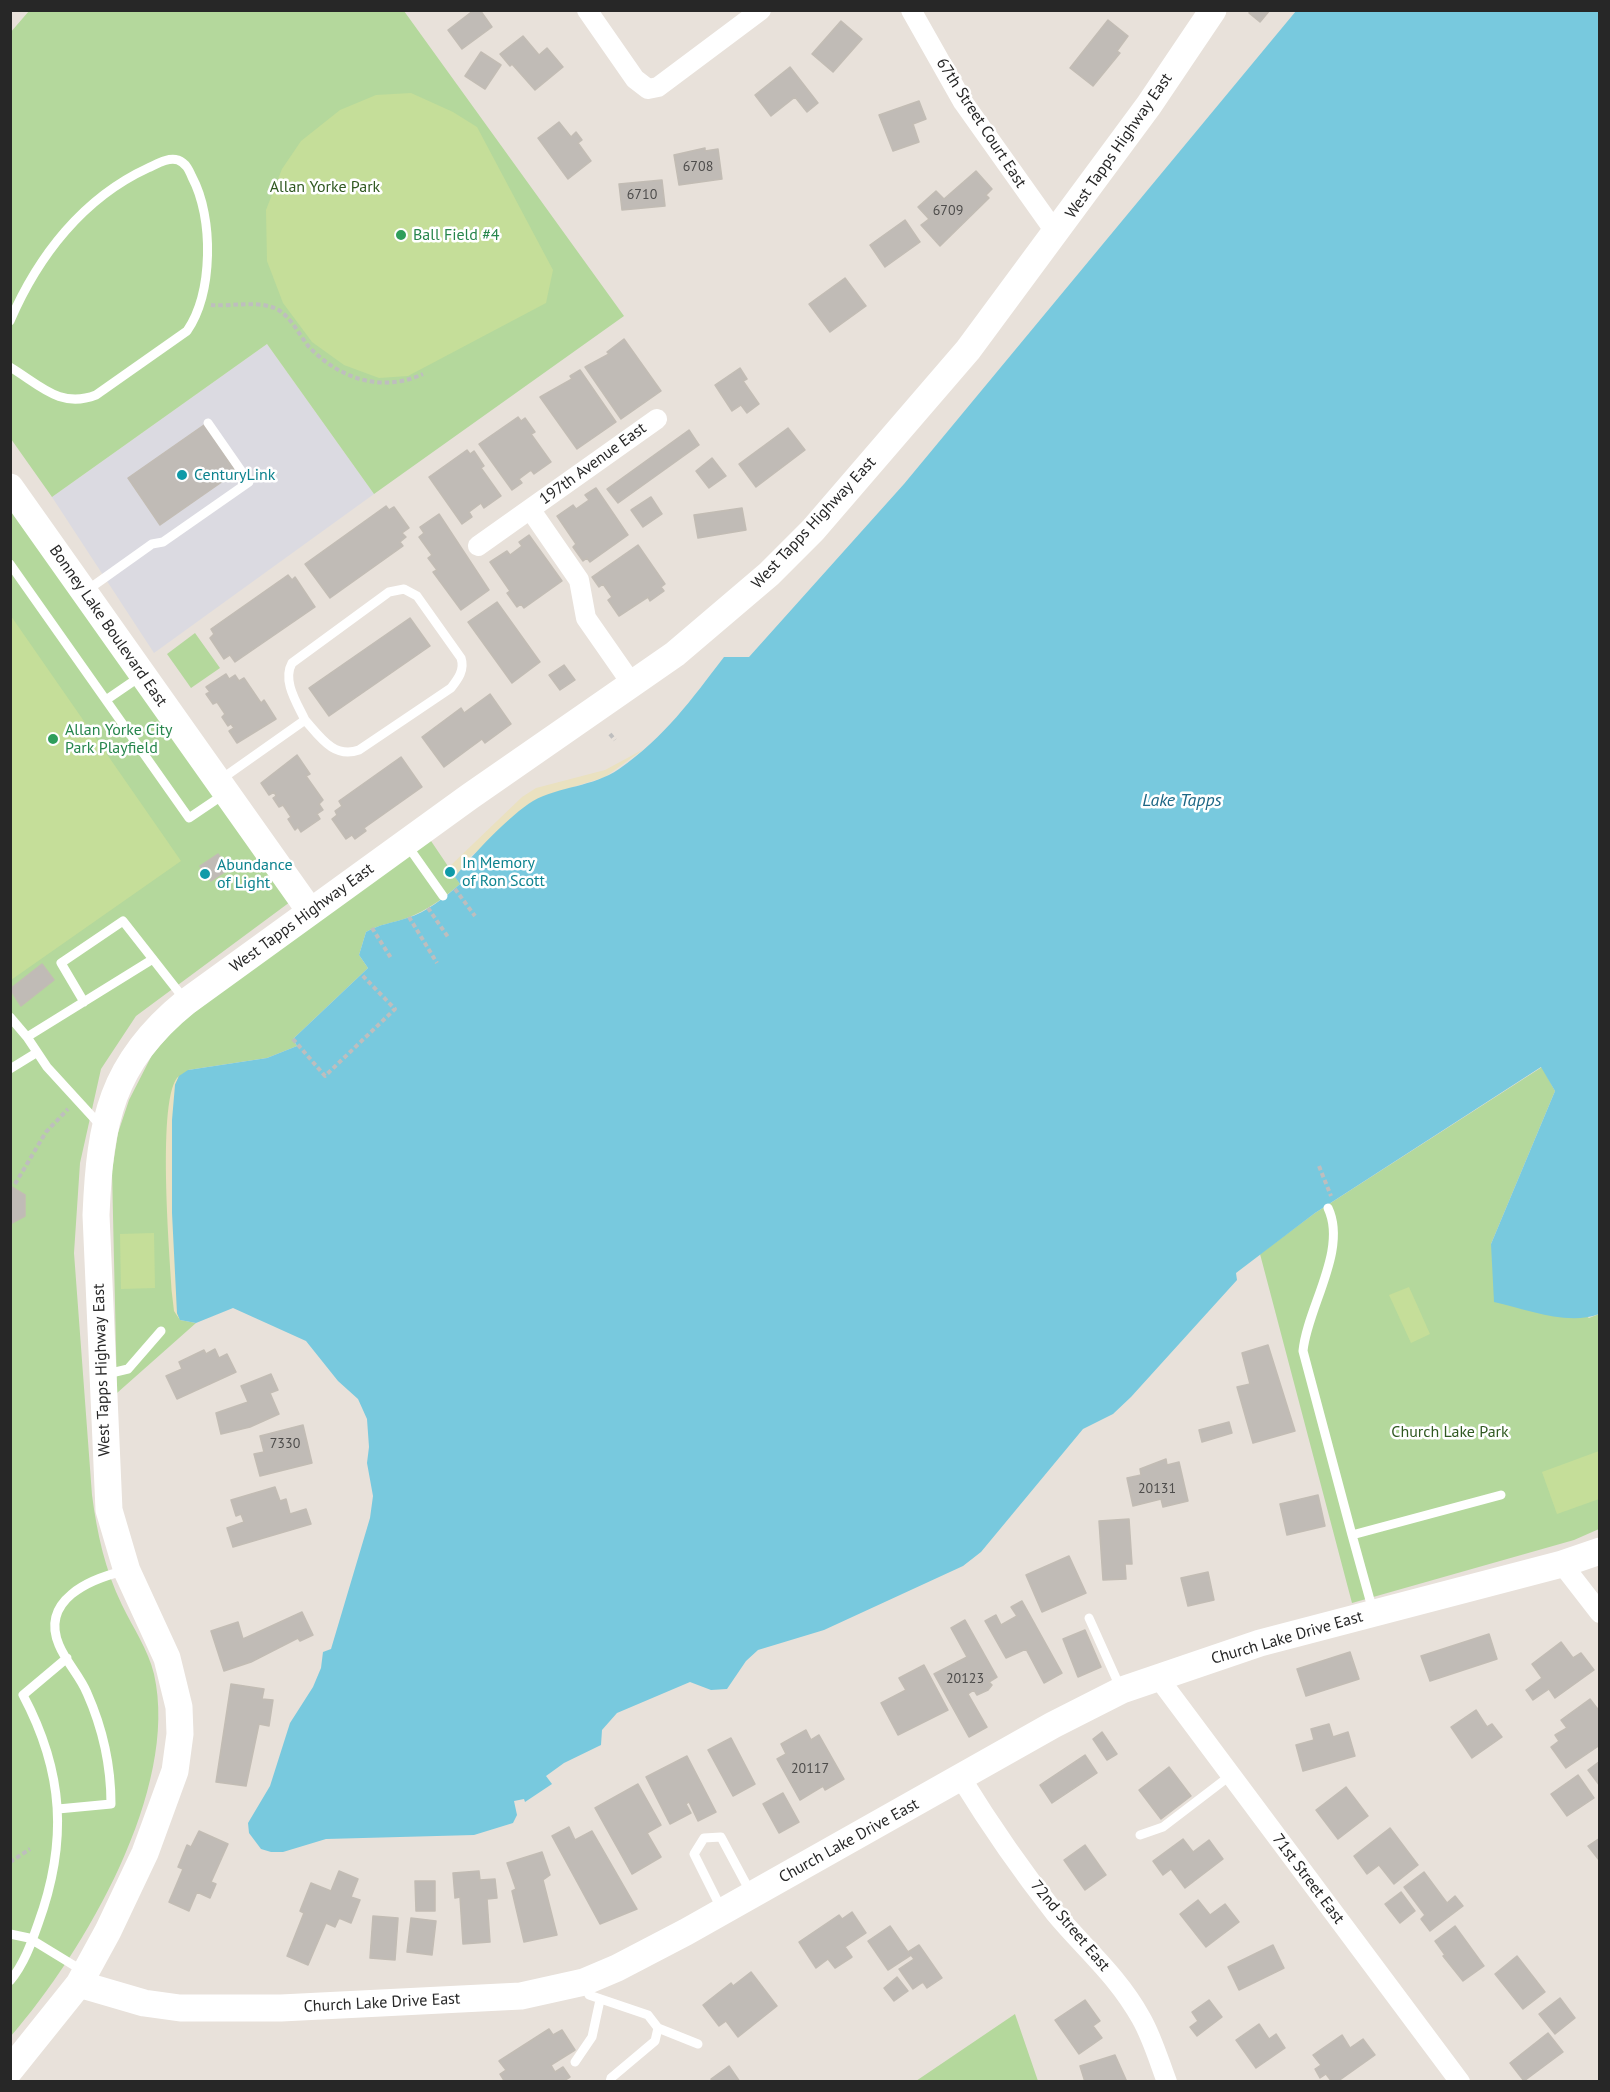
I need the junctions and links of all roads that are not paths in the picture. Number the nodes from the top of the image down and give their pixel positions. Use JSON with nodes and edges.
{"nodes":[{"id":1,"x":587,"y":10,"type":"edge"},
{"id":2,"x":761,"y":10,"type":"edge"},
{"id":3,"x":911,"y":10,"type":"edge"},
{"id":4,"x":1213,"y":10,"type":"edge"},
{"id":5,"x":1056,"y":233,"type":"junction"},
{"id":6,"x":10,"y":321,"type":"edge"},
{"id":7,"x":10,"y":367,"type":"edge"},
{"id":8,"x":657,"y":418,"type":"dead end"},
{"id":9,"x":208,"y":423,"type":"dead end"},
{"id":10,"x":10,"y":487,"type":"edge"},
{"id":11,"x":530,"y":509,"type":"junction"},
{"id":12,"x":478,"y":546,"type":"dead end"},
{"id":13,"x":10,"y":564,"type":"edge"},
{"id":14,"x":84,"y":592,"type":"junction"},
{"id":15,"x":142,"y":675,"type":"junction"},
{"id":16,"x":632,"y":684,"type":"junction"},
{"id":17,"x":106,"y":700,"type":"junction"},
{"id":18,"x":304,"y":720,"type":"junction"},
{"id":19,"x":221,"y":787,"type":"junction"},
{"id":20,"x":406,"y":843,"type":"junction"},
{"id":21,"x":443,"y":896,"type":"dead end"},
{"id":22,"x":309,"y":911,"type":"junction"},
{"id":23,"x":153,"y":959,"type":"junction"},
{"id":24,"x":84,"y":1002,"type":"junction"},
{"id":25,"x":186,"y":1002,"type":"junction"},
{"id":26,"x":10,"y":1017,"type":"edge"},
{"id":27,"x":27,"y":1037,"type":"junction"},
{"id":28,"x":36,"y":1053,"type":"junction"},
{"id":29,"x":10,"y":1069,"type":"edge"},
{"id":30,"x":104,"y":1129,"type":"junction"},
{"id":31,"x":1331,"y":1205,"type":"road end"},
{"id":32,"x":161,"y":1331,"type":"dead end"},
{"id":33,"x":102,"y":1374,"type":"junction"},
{"id":34,"x":1501,"y":1495,"type":"dead end"},
{"id":35,"x":1352,"y":1535,"type":"junction"},
{"id":36,"x":1599,"y":1551,"type":"edge"},
{"id":37,"x":1562,"y":1564,"type":"junction"},
{"id":38,"x":127,"y":1570,"type":"junction"},
{"id":39,"x":1599,"y":1613,"type":"edge"},
{"id":40,"x":1374,"y":1614,"type":"junction"},
{"id":41,"x":1089,"y":1618,"type":"dead end"},
{"id":42,"x":67,"y":1658,"type":"junction"},
{"id":43,"x":1157,"y":1676,"type":"junction"},
{"id":44,"x":1122,"y":1690,"type":"junction"},
{"id":45,"x":1231,"y":1774,"type":"junction"},
{"id":46,"x":961,"y":1778,"type":"junction"},
{"id":47,"x":58,"y":1809,"type":"junction"},
{"id":48,"x":1140,"y":1835,"type":"dead end"},
{"id":49,"x":752,"y":1895,"type":"junction"},
{"id":50,"x":722,"y":1911,"type":"junction"},
{"id":51,"x":10,"y":1934,"type":"edge"},
{"id":52,"x":32,"y":1941,"type":"junction"},
{"id":53,"x":82,"y":1978,"type":"junction"},
{"id":54,"x":10,"y":1981,"type":"edge"},
{"id":55,"x":592,"y":1991,"type":"junction"},
{"id":56,"x":658,"y":2028,"type":"junction"},
{"id":57,"x":698,"y":2044,"type":"dead end"},
{"id":58,"x":575,"y":2062,"type":"dead end"},
{"id":59,"x":10,"y":2070,"type":"edge"},
{"id":60,"x":610,"y":2082,"type":"edge"},
{"id":61,"x":1167,"y":2082,"type":"edge"},
{"id":62,"x":1460,"y":2082,"type":"edge"}],
"edges":[{"from":1,"to":2,"type":"street"},
{"from":3,"to":5,"type":"street","name":"67th Street Court East"},
{"from":4,"to":5,"type":"street","name":"West Tapps Highway East"},
{"from":5,"to":16,"type":"street","name":"West Tapps Highway East"},
{"from":6,"to":7,"type":"lane"},
{"from":8,"to":11,"type":"street","name":"197th Avenue East"},
{"from":9,"to":14,"type":"lane"},
{"from":10,"to":14,"type":"street","name":"Bonney Lake Boulevard East"},
{"from":11,"to":12,"type":"street","name":"197th Avenue East"},
{"from":11,"to":16,"type":"street","name":"197th Avenue East"},
{"from":13,"to":17,"type":"lane"},
{"from":14,"to":15,"type":"street","name":"Bonney Lake Boulevard East"},
{"from":15,"to":17,"type":"lane"},
{"from":15,"to":19,"type":"street","name":"Bonney Lake Boulevard East"},
{"from":16,"to":20,"type":"street","name":"West Tapps Highway East"},
{"from":17,"to":19,"type":"lane"},
{"from":18,"to":18,"type":"lane"},
{"from":18,"to":19,"type":"lane"},
{"from":19,"to":22,"type":"street","name":"Bonney Lake Boulevard East"},
{"from":20,"to":21,"type":"lane"},
{"from":20,"to":22,"type":"street","name":"West Tapps Highway East"},
{"from":22,"to":25,"type":"street","name":"West Tapps Highway East"},
{"from":23,"to":24,"type":"lane"},
{"from":23,"to":24,"type":"lane"},
{"from":23,"to":25,"type":"lane"},
{"from":24,"to":27,"type":"lane"},
{"from":25,"to":30,"type":"street","name":"West Tapps Highway East"},
{"from":26,"to":27,"type":"lane"},
{"from":27,"to":28,"type":"lane"},
{"from":28,"to":29,"type":"lane"},
{"from":28,"to":30,"type":"lane"},
{"from":30,"to":33,"type":"street","name":"West Tapps Highway East"},
{"from":31,"to":35,"type":"lane"},
{"from":32,"to":33,"type":"lane"},
{"from":33,"to":38,"type":"street","name":"West Tapps Highway East"},
{"from":34,"to":35,"type":"lane"},
{"from":35,"to":40,"type":"lane"},
{"from":36,"to":37,"type":"street","name":"Church Lake Drive East"},
{"from":37,"to":39,"type":"street"},
{"from":37,"to":40,"type":"street","name":"Church Lake Drive East"},
{"from":38,"to":42,"type":"lane"},
{"from":38,"to":53,"type":"street","name":"West Tapps Highway East"},
{"from":40,"to":43,"type":"street","name":"Church Lake Drive East"},
{"from":41,"to":44,"type":"lane"},
{"from":42,"to":47,"type":"lane"},
{"from":42,"to":47,"type":"lane"},
{"from":43,"to":44,"type":"street","name":"Church Lake Drive East"},
{"from":43,"to":45,"type":"street","name":"71st Street East"},
{"from":44,"to":46,"type":"street","name":"Church Lake Drive East"},
{"from":45,"to":48,"type":"lane"},
{"from":45,"to":62,"type":"street","name":"71st Street East"},
{"from":46,"to":49,"type":"street","name":"Church Lake Drive East"},
{"from":46,"to":61,"type":"street","name":"72nd Street East"},
{"from":47,"to":52,"type":"lane"},
{"from":49,"to":50,"type":"street","name":"Church Lake Drive East"},
{"from":49,"to":50,"type":"lane"},
{"from":50,"to":55,"type":"street","name":"Church Lake Drive East"},
{"from":51,"to":52,"type":"lane"},
{"from":52,"to":53,"type":"lane"},
{"from":52,"to":54,"type":"lane"},
{"from":53,"to":55,"type":"street","name":"Church Lake Drive East"},
{"from":53,"to":59,"type":"street","name":"West Tapps Highway East"},
{"from":55,"to":56,"type":"lane"},
{"from":55,"to":58,"type":"lane"},
{"from":56,"to":57,"type":"lane"},
{"from":56,"to":60,"type":"lane"}]}
